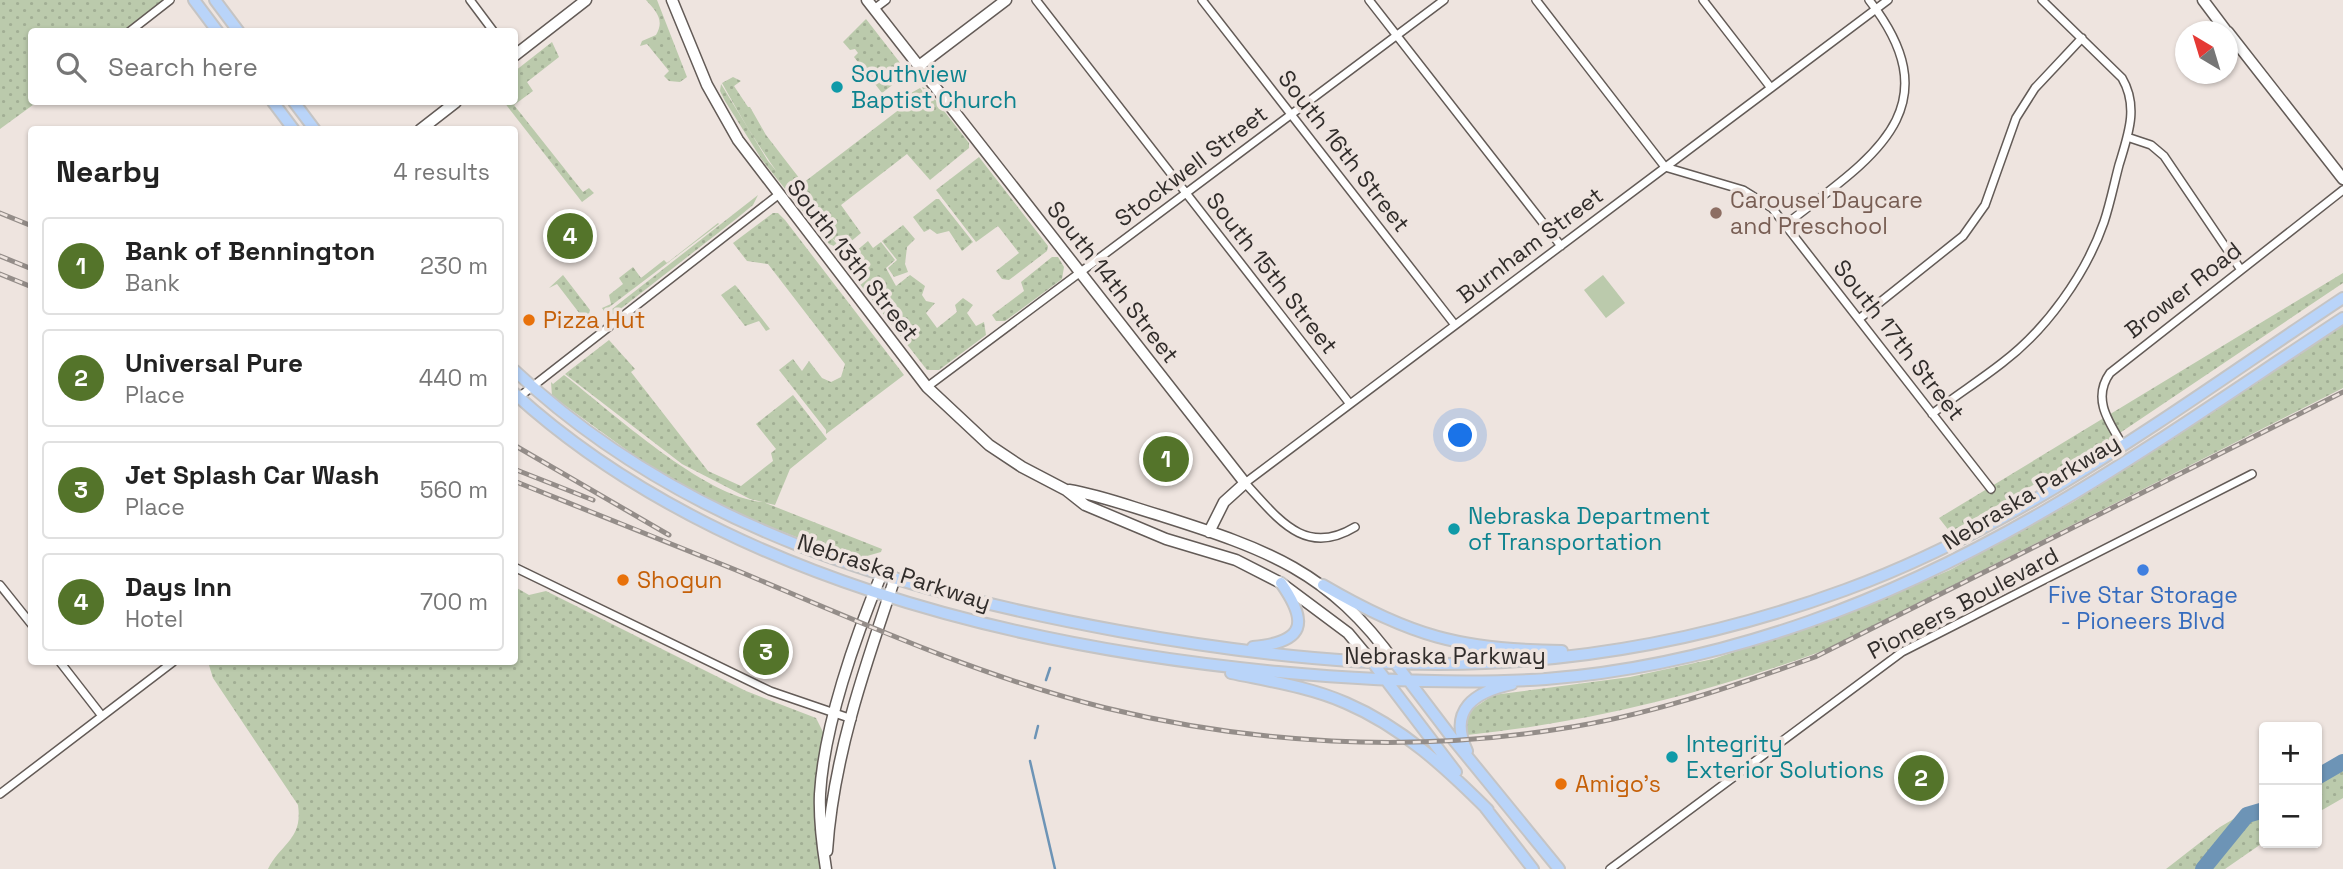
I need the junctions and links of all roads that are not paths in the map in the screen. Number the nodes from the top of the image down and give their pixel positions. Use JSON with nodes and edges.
{"nodes":[{"id":1,"x":170,"y":0,"type":"edge"},
{"id":2,"x":194,"y":0,"type":"edge"},
{"id":3,"x":215,"y":0,"type":"edge"},
{"id":4,"x":470,"y":0,"type":"edge"},
{"id":5,"x":586,"y":0,"type":"edge"},
{"id":6,"x":672,"y":0,"type":"edge"},
{"id":7,"x":867,"y":0,"type":"edge"},
{"id":8,"x":886,"y":0,"type":"edge"},
{"id":9,"x":1006,"y":0,"type":"edge"},
{"id":10,"x":1035,"y":0,"type":"edge"},
{"id":11,"x":1202,"y":0,"type":"edge"},
{"id":12,"x":1369,"y":0,"type":"edge"},
{"id":13,"x":1444,"y":0,"type":"edge"},
{"id":14,"x":1536,"y":0,"type":"edge"},
{"id":15,"x":1703,"y":0,"type":"edge"},
{"id":16,"x":1869,"y":0,"type":"edge"},
{"id":17,"x":1888,"y":0,"type":"edge"},
{"id":18,"x":2042,"y":0,"type":"edge"},
{"id":19,"x":2203,"y":0,"type":"edge"},
{"id":20,"x":874,"y":9,"type":"junction"},
{"id":21,"x":1876,"y":9,"type":"junction"},
{"id":22,"x":2219,"y":21,"type":"edge"},
{"id":23,"x":134,"y":28,"type":"edge"},
{"id":24,"x":215,"y":28,"type":"edge"},
{"id":25,"x":236,"y":28,"type":"edge"},
{"id":26,"x":491,"y":28,"type":"edge"},
{"id":27,"x":1397,"y":36,"type":"junction"},
{"id":28,"x":2082,"y":38,"type":"junction"},
{"id":29,"x":2238,"y":46,"type":"edge"},
{"id":30,"x":518,"y":53,"type":"edge"},
{"id":31,"x":919,"y":66,"type":"junction"},
{"id":32,"x":1771,"y":88,"type":"junction"},
{"id":33,"x":275,"y":105,"type":"edge"},
{"id":34,"x":295,"y":105,"type":"edge"},
{"id":35,"x":452,"y":105,"type":"edge"},
{"id":36,"x":1291,"y":115,"type":"junction"},
{"id":37,"x":291,"y":126,"type":"edge"},
{"id":38,"x":312,"y":126,"type":"edge"},
{"id":39,"x":425,"y":126,"type":"edge"},
{"id":40,"x":2127,"y":137,"type":"junction"},
{"id":41,"x":1665,"y":167,"type":"junction"},
{"id":42,"x":2343,"y":179,"type":"edge"},
{"id":43,"x":2343,"y":190,"type":"edge"},
{"id":44,"x":1186,"y":194,"type":"junction"},
{"id":45,"x":778,"y":195,"type":"junction"},
{"id":46,"x":1785,"y":225,"type":"junction"},
{"id":47,"x":1560,"y":246,"type":"junction"},
{"id":48,"x":2241,"y":270,"type":"junction"},
{"id":49,"x":1080,"y":274,"type":"junction"},
{"id":50,"x":2343,"y":298,"type":"edge"},
{"id":51,"x":2343,"y":318,"type":"edge"},
{"id":52,"x":1859,"y":319,"type":"junction"},
{"id":53,"x":1455,"y":325,"type":"junction"},
{"id":54,"x":518,"y":374,"type":"edge"},
{"id":55,"x":532,"y":387,"type":"junction"},
{"id":56,"x":927,"y":387,"type":"junction"},
{"id":57,"x":518,"y":394,"type":"edge"},
{"id":58,"x":518,"y":396,"type":"edge"},
{"id":59,"x":1350,"y":404,"type":"junction"},
{"id":60,"x":1933,"y":414,"type":"junction"},
{"id":61,"x":2122,"y":444,"type":"junction"},
{"id":62,"x":2252,"y":474,"type":"dead end"},
{"id":63,"x":1245,"y":483,"type":"junction"},
{"id":64,"x":1991,"y":489,"type":"dead end"},
{"id":65,"x":1066,"y":490,"type":"junction"},
{"id":66,"x":1355,"y":527,"type":"dead end"},
{"id":67,"x":1209,"y":532,"type":"junction"},
{"id":68,"x":518,"y":569,"type":"edge"},
{"id":69,"x":881,"y":573,"type":"junction"},
{"id":70,"x":895,"y":578,"type":"junction"},
{"id":71,"x":1281,"y":583,"type":"junction"},
{"id":72,"x":0,"y":585,"type":"edge"},
{"id":73,"x":1323,"y":585,"type":"junction"},
{"id":74,"x":874,"y":590,"type":"junction"},
{"id":75,"x":890,"y":595,"type":"junction"},
{"id":76,"x":28,"y":620,"type":"edge"},
{"id":77,"x":1237,"y":649,"type":"junction"},
{"id":78,"x":1604,"y":652,"type":"junction"},
{"id":79,"x":1180,"y":663,"type":"junction"},
{"id":80,"x":1373,"y":663,"type":"junction"},
{"id":81,"x":1396,"y":664,"type":"junction"},
{"id":82,"x":62,"y":665,"type":"edge"},
{"id":83,"x":169,"y":665,"type":"edge"},
{"id":84,"x":1545,"y":679,"type":"junction"},
{"id":85,"x":1387,"y":680,"type":"junction"},
{"id":86,"x":1409,"y":681,"type":"junction"},
{"id":87,"x":835,"y":713,"type":"junction"},
{"id":88,"x":102,"y":716,"type":"junction"},
{"id":89,"x":852,"y":719,"type":"junction"},
{"id":90,"x":1470,"y":757,"type":"junction"},
{"id":91,"x":0,"y":794,"type":"edge"},
{"id":92,"x":1488,"y":810,"type":"junction"},
{"id":93,"x":826,"y":869,"type":"edge"},
{"id":94,"x":1533,"y":869,"type":"edge"},
{"id":95,"x":1559,"y":869,"type":"edge"},
{"id":96,"x":1610,"y":869,"type":"edge"}],
"edges":[{"from":1,"to":23,"type":"street"},
{"from":2,"to":24,"type":"main road"},
{"from":3,"to":25,"type":"main road"},
{"from":4,"to":26,"type":"street"},
{"from":5,"to":30,"type":"main road"},
{"from":6,"to":45,"type":"main road","name":"South 13th Street"},
{"from":7,"to":20,"type":"main road","name":"South 14th Street"},
{"from":8,"to":20,"type":"street"},
{"from":9,"to":31,"type":"main road"},
{"from":10,"to":44,"type":"street","name":"South 15th Street"},
{"from":11,"to":36,"type":"street","name":"South 16th Street"},
{"from":12,"to":27,"type":"street"},
{"from":13,"to":27,"type":"street","name":"Stockwell Street"},
{"from":14,"to":41,"type":"street"},
{"from":15,"to":32,"type":"street"},
{"from":16,"to":21,"type":"street"},
{"from":17,"to":21,"type":"street","name":"Burnham Street"},
{"from":18,"to":28,"type":"street"},
{"from":19,"to":22,"type":"main road"},
{"from":20,"to":31,"type":"main road","name":"South 14th Street"},
{"from":21,"to":32,"type":"street","name":"Burnham Street"},
{"from":21,"to":46,"type":"street"},
{"from":27,"to":36,"type":"street","name":"Stockwell Street"},
{"from":27,"to":47,"type":"street"},
{"from":28,"to":40,"type":"street"},
{"from":28,"to":52,"type":"street"},
{"from":29,"to":42,"type":"main road"},
{"from":31,"to":49,"type":"main road","name":"South 14th Street"},
{"from":32,"to":41,"type":"street","name":"Burnham Street"},
{"from":33,"to":37,"type":"main road"},
{"from":34,"to":38,"type":"main road"},
{"from":35,"to":39,"type":"main road"},
{"from":36,"to":44,"type":"street","name":"Stockwell Street"},
{"from":36,"to":53,"type":"street","name":"South 16th Street"},
{"from":40,"to":48,"type":"street"},
{"from":40,"to":60,"type":"street"},
{"from":41,"to":46,"type":"street","name":"South 17th Street"},
{"from":41,"to":47,"type":"street","name":"Burnham Street"},
{"from":43,"to":48,"type":"street","name":"Brower Road"},
{"from":44,"to":49,"type":"street","name":"Stockwell Street"},
{"from":44,"to":59,"type":"street","name":"South 15th Street"},
{"from":45,"to":55,"type":"street"},
{"from":45,"to":56,"type":"main road","name":"South 13th Street"},
{"from":46,"to":52,"type":"street","name":"South 17th Street"},
{"from":47,"to":53,"type":"street","name":"Burnham Street"},
{"from":48,"to":61,"type":"street","name":"Brower Road"},
{"from":49,"to":56,"type":"street","name":"Stockwell Street"},
{"from":49,"to":63,"type":"main road","name":"South 14th Street"},
{"from":50,"to":61,"type":"main road","name":"Nebraska Parkway"},
{"from":51,"to":84,"type":"main road","name":"Nebraska Parkway"},
{"from":52,"to":60,"type":"street","name":"South 17th Street"},
{"from":53,"to":59,"type":"street","name":"Burnham Street"},
{"from":54,"to":55,"type":"main road","name":"Nebraska Parkway"},
{"from":55,"to":57,"type":"street"},
{"from":55,"to":69,"type":"main road","name":"Nebraska Parkway"},
{"from":56,"to":65,"type":"main road","name":"South 13th Street"},
{"from":58,"to":74,"type":"main road","name":"Nebraska Parkway"},
{"from":59,"to":63,"type":"street","name":"Burnham Street"},
{"from":60,"to":64,"type":"street","name":"South 17th Street"},
{"from":61,"to":78,"type":"main road","name":"Nebraska Parkway"},
{"from":62,"to":96,"type":"street","name":"Pioneers Boulevard"},
{"from":63,"to":66,"type":"street","name":"South 14th Street"},
{"from":63,"to":67,"type":"main road","name":"Burnham Street"},
{"from":65,"to":67,"type":"main road","name":"South 13th Street"},
{"from":65,"to":71,"type":"main road","name":"South 13th Street"},
{"from":67,"to":73,"type":"main road","name":"South 13th Street"},
{"from":68,"to":87,"type":"street"},
{"from":69,"to":70,"type":"main road","name":"Nebraska Parkway"},
{"from":69,"to":74,"type":"main road"},
{"from":70,"to":75,"type":"main road"},
{"from":70,"to":77,"type":"main road","name":"Nebraska Parkway"},
{"from":71,"to":77,"type":"main road"},
{"from":71,"to":80,"type":"main road","name":"South 13th Street"},
{"from":72,"to":76,"type":"street"},
{"from":73,"to":78,"type":"main road"},
{"from":73,"to":81,"type":"main road","name":"South 13th Street"},
{"from":74,"to":75,"type":"main road","name":"Nebraska Parkway"},
{"from":74,"to":87,"type":"main road"},
{"from":75,"to":79,"type":"main road","name":"Nebraska Parkway"},
{"from":75,"to":89,"type":"main road"},
{"from":77,"to":80,"type":"main road","name":"Nebraska Parkway"},
{"from":78,"to":81,"type":"main road","name":"Nebraska Parkway"},
{"from":79,"to":85,"type":"main road","name":"Nebraska Parkway"},
{"from":79,"to":92,"type":"main road"},
{"from":80,"to":81,"type":"main road","name":"Nebraska Parkway"},
{"from":80,"to":85,"type":"main road"},
{"from":81,"to":86,"type":"main road"},
{"from":82,"to":88,"type":"street"},
{"from":83,"to":88,"type":"street"},
{"from":84,"to":86,"type":"main road","name":"Nebraska Parkway"},
{"from":84,"to":90,"type":"main road"},
{"from":85,"to":86,"type":"main road","name":"Nebraska Parkway"},
{"from":85,"to":92,"type":"main road"},
{"from":86,"to":90,"type":"main road"},
{"from":87,"to":89,"type":"street"},
{"from":87,"to":93,"type":"main road"},
{"from":88,"to":91,"type":"street"},
{"from":89,"to":93,"type":"main road"},
{"from":90,"to":95,"type":"main road"},
{"from":92,"to":94,"type":"main road"}]}
